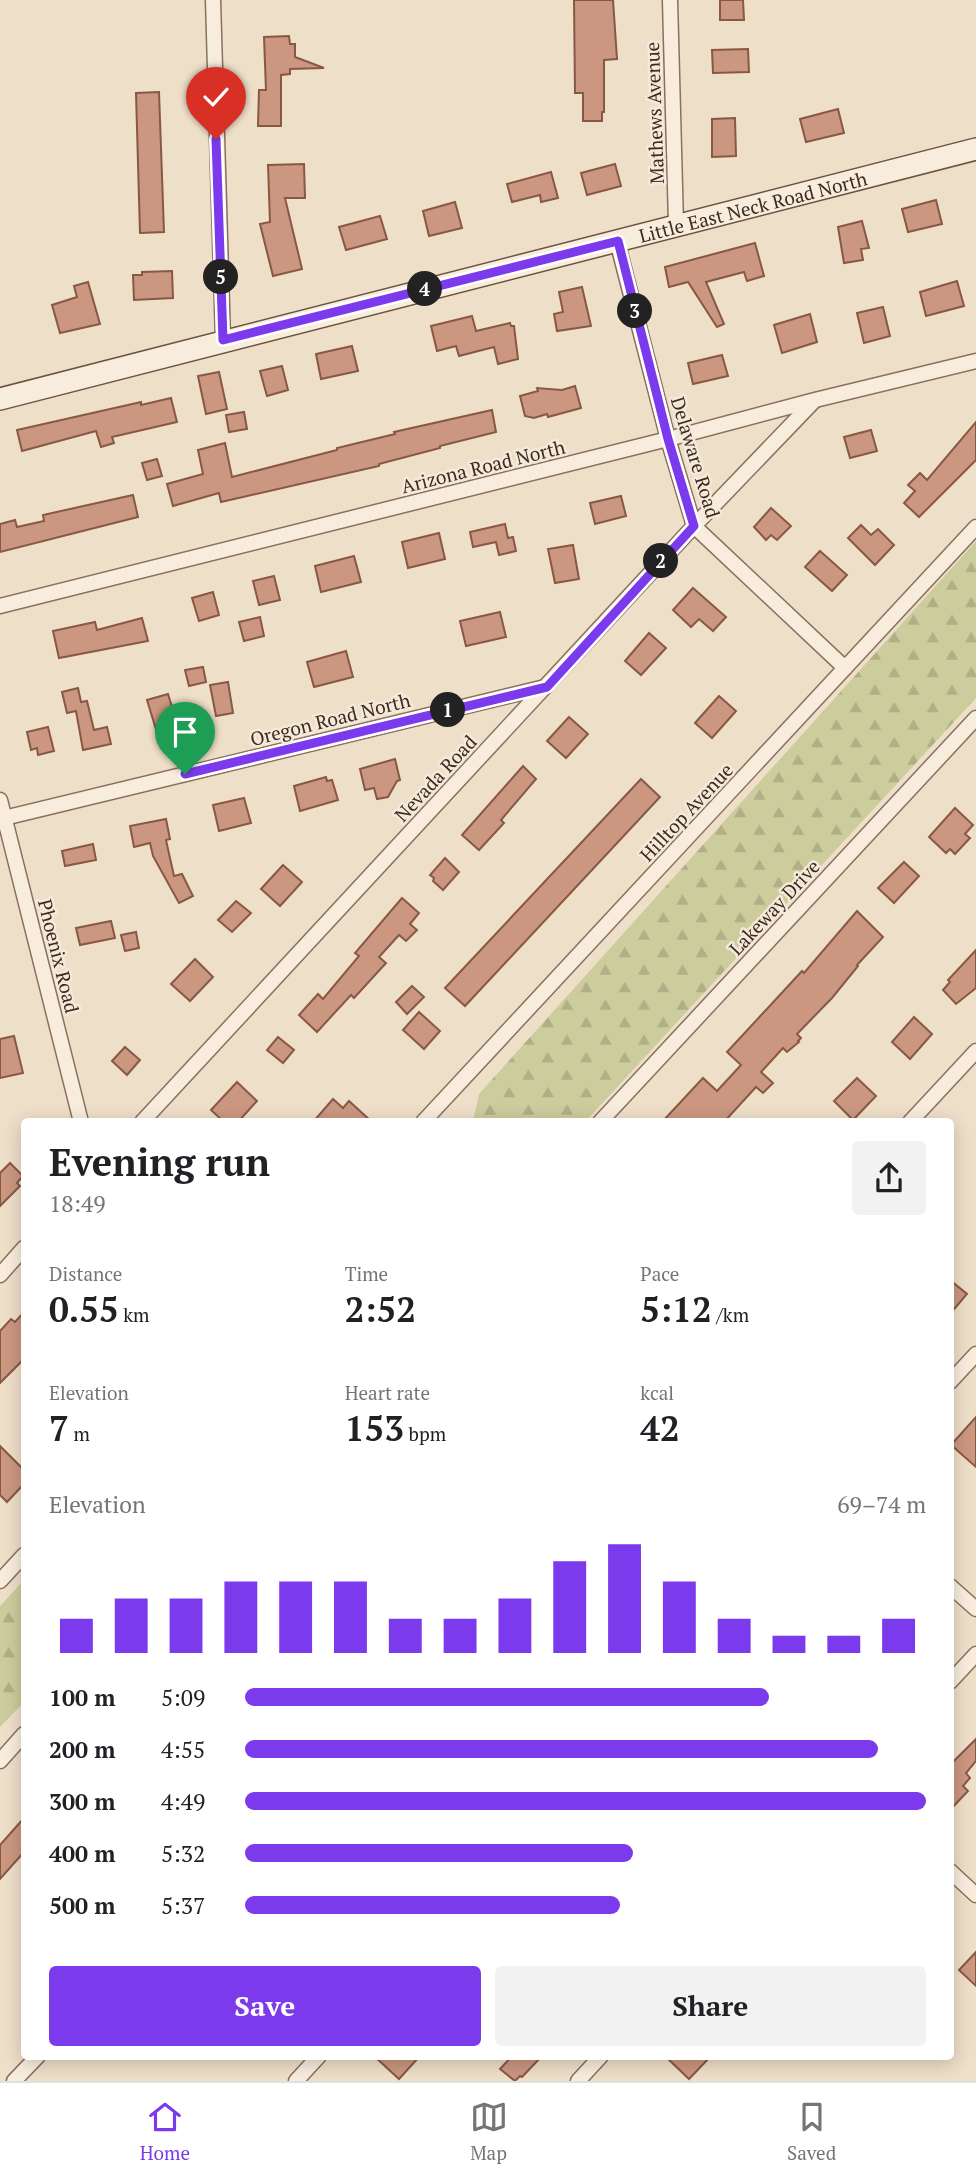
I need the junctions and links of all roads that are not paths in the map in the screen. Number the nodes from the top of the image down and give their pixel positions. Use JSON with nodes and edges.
{"nodes":[{"id":1,"x":213,"y":0,"type":"edge"},
{"id":2,"x":670,"y":0,"type":"edge"},
{"id":3,"x":976,"y":149,"type":"edge"},
{"id":4,"x":676,"y":224,"type":"junction"},
{"id":5,"x":618,"y":241,"type":"junction"},
{"id":6,"x":223,"y":340,"type":"junction"},
{"id":7,"x":976,"y":361,"type":"edge"},
{"id":8,"x":0,"y":399,"type":"edge"},
{"id":9,"x":815,"y":400,"type":"junction"},
{"id":10,"x":668,"y":439,"type":"junction"},
{"id":11,"x":694,"y":526,"type":"junction"},
{"id":12,"x":976,"y":527,"type":"edge"},
{"id":13,"x":0,"y":607,"type":"edge"},
{"id":14,"x":845,"y":668,"type":"junction"},
{"id":15,"x":547,"y":687,"type":"junction"},
{"id":16,"x":976,"y":718,"type":"edge"},
{"id":17,"x":0,"y":800,"type":"edge"},
{"id":18,"x":2,"y":818,"type":"edge"},
{"id":19,"x":976,"y":1051,"type":"edge"},
{"id":20,"x":81,"y":1118,"type":"edge"},
{"id":21,"x":146,"y":1118,"type":"edge"},
{"id":22,"x":432,"y":1118,"type":"edge"},
{"id":23,"x":604,"y":1118,"type":"edge"},
{"id":24,"x":914,"y":1118,"type":"edge"},
{"id":25,"x":21,"y":1251,"type":"edge"},
{"id":26,"x":0,"y":1275,"type":"edge"},
{"id":27,"x":976,"y":1354,"type":"edge"},
{"id":28,"x":954,"y":1378,"type":"edge"},
{"id":29,"x":21,"y":1558,"type":"edge"},
{"id":30,"x":0,"y":1581,"type":"edge"},
{"id":31,"x":954,"y":1590,"type":"edge"},
{"id":32,"x":976,"y":1609,"type":"edge"},
{"id":33,"x":976,"y":1654,"type":"edge"},
{"id":34,"x":954,"y":1678,"type":"edge"},
{"id":35,"x":21,"y":1737,"type":"edge"},
{"id":36,"x":0,"y":1760,"type":"edge"},
{"id":37,"x":954,"y":1875,"type":"edge"},
{"id":38,"x":976,"y":1895,"type":"edge"},
{"id":39,"x":34,"y":2060,"type":"edge"},
{"id":40,"x":315,"y":2060,"type":"edge"},
{"id":41,"x":597,"y":2060,"type":"edge"},
{"id":42,"x":15,"y":2081,"type":"edge"},
{"id":43,"x":296,"y":2081,"type":"edge"},
{"id":44,"x":578,"y":2081,"type":"edge"}],
"edges":[{"from":1,"to":6,"type":"street"},
{"from":2,"to":4,"type":"street","name":"Mathews Avenue"},
{"from":3,"to":4,"type":"main road","name":"Little East Neck Road North"},
{"from":4,"to":5,"type":"main road","name":"Little East Neck Road North"},
{"from":5,"to":6,"type":"main road","name":"Little East Neck Road North"},
{"from":5,"to":10,"type":"street","name":"Delaware Road"},
{"from":6,"to":8,"type":"main road","name":"Little East Neck Road North"},
{"from":7,"to":9,"type":"street","name":"Arizona Road North"},
{"from":9,"to":10,"type":"street","name":"Arizona Road North"},
{"from":9,"to":11,"type":"street","name":"Nevada Road"},
{"from":10,"to":11,"type":"street","name":"Delaware Road"},
{"from":10,"to":13,"type":"street","name":"Arizona Road North"},
{"from":11,"to":14,"type":"street","name":"Delaware Road"},
{"from":11,"to":15,"type":"street","name":"Nevada Road"},
{"from":12,"to":14,"type":"street","name":"Hilltop Avenue"},
{"from":14,"to":22,"type":"street","name":"Hilltop Avenue"},
{"from":15,"to":18,"type":"street","name":"Oregon Road North"},
{"from":15,"to":21,"type":"street","name":"Nevada Road"},
{"from":16,"to":23,"type":"street","name":"Lakeway Drive"},
{"from":17,"to":18,"type":"street","name":"Phoenix Road"},
{"from":18,"to":20,"type":"street","name":"Phoenix Road"},
{"from":19,"to":24,"type":"street"},
{"from":25,"to":26,"type":"street"},
{"from":27,"to":28,"type":"street"},
{"from":29,"to":30,"type":"street"},
{"from":31,"to":32,"type":"street"},
{"from":33,"to":34,"type":"street"},
{"from":35,"to":36,"type":"street"},
{"from":37,"to":38,"type":"street"},
{"from":39,"to":42,"type":"street"},
{"from":40,"to":43,"type":"street"},
{"from":41,"to":44,"type":"street"}]}
